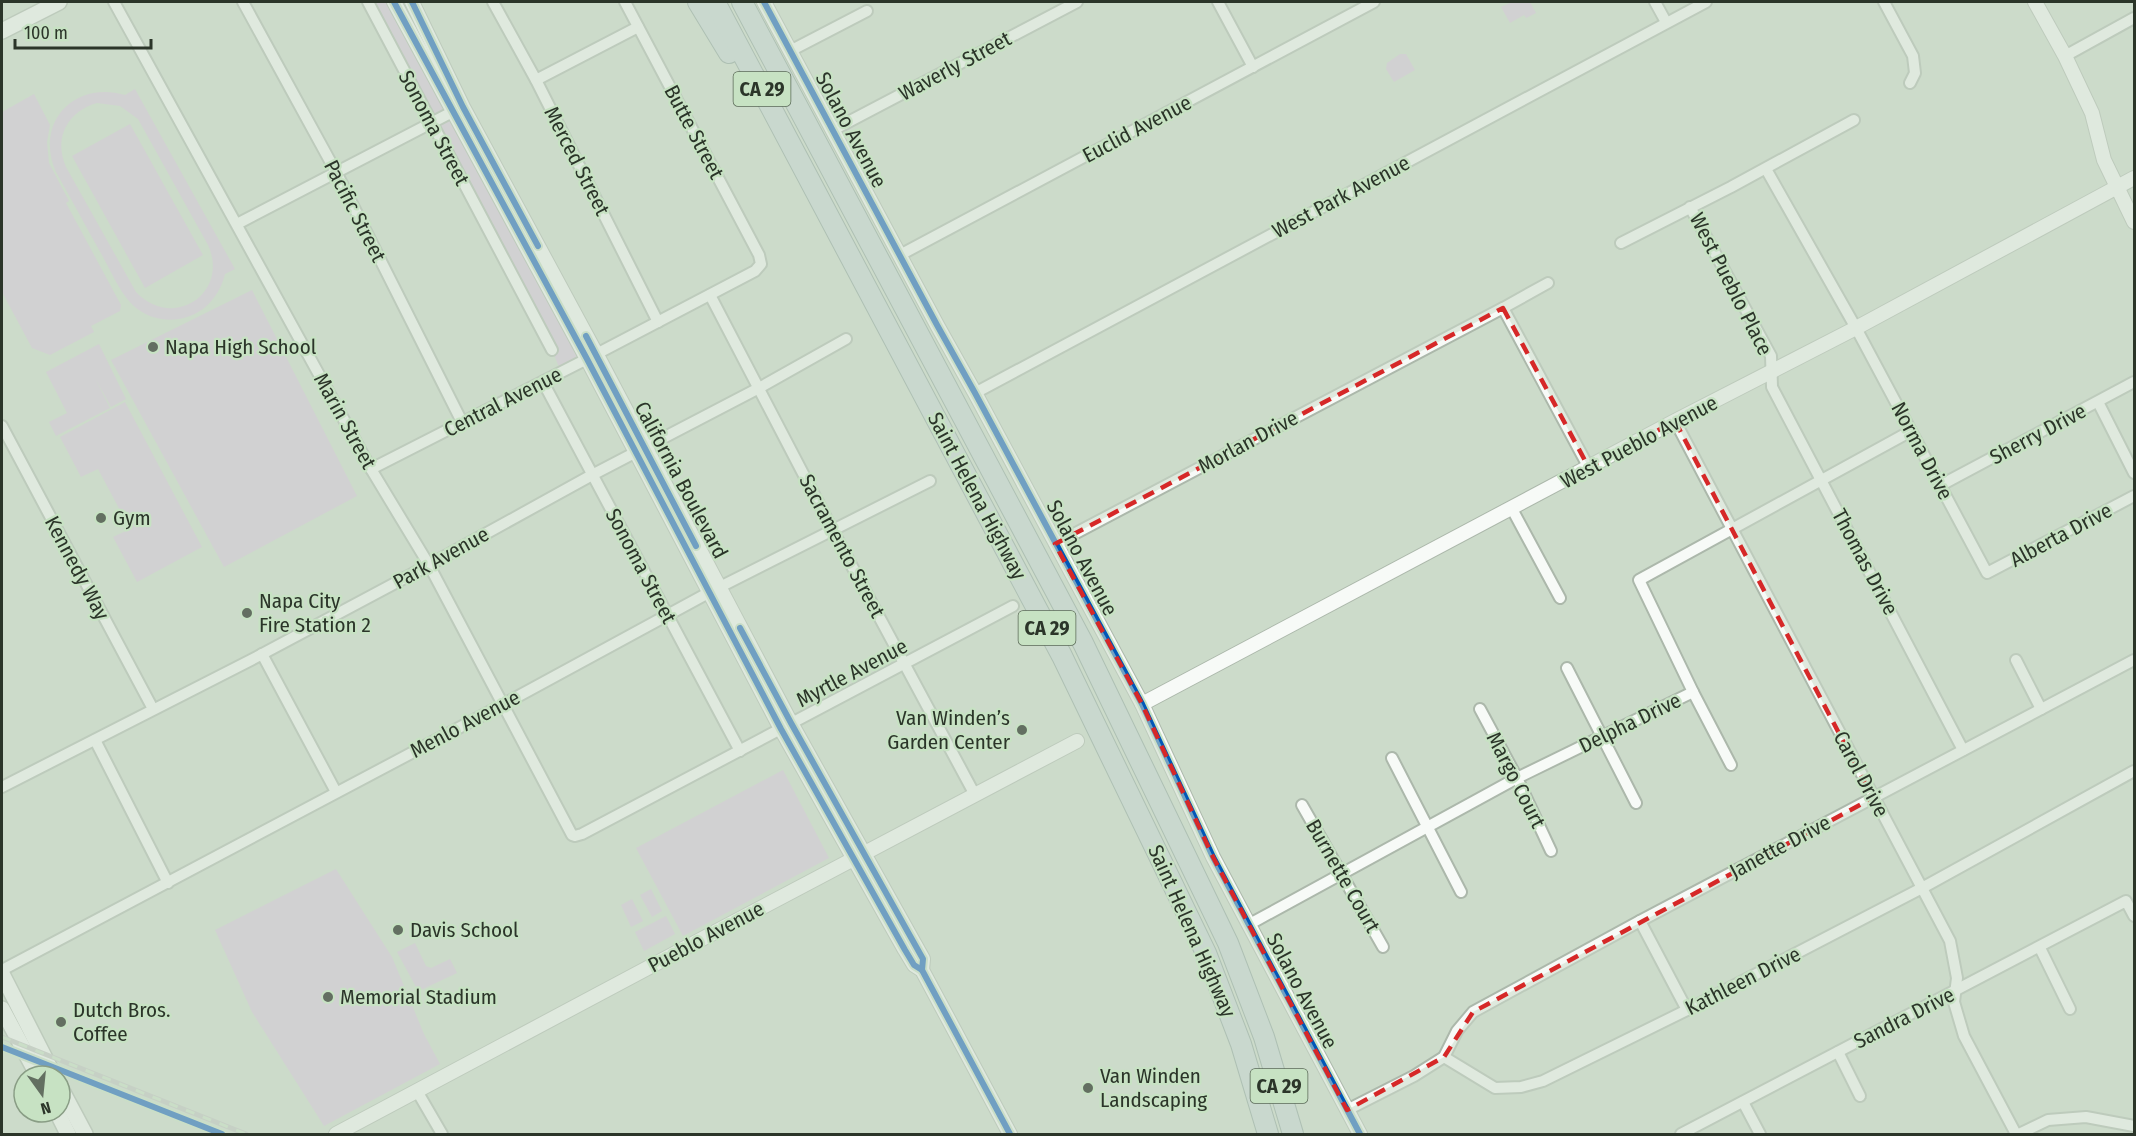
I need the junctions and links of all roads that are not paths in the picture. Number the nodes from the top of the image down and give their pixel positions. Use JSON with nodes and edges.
{"nodes":[{"id":1,"x":59,"y":2,"type":"edge"},
{"id":2,"x":114,"y":2,"type":"edge"},
{"id":3,"x":243,"y":2,"type":"edge"},
{"id":4,"x":368,"y":2,"type":"edge"},
{"id":5,"x":394,"y":2,"type":"edge"},
{"id":6,"x":412,"y":2,"type":"edge"},
{"id":7,"x":493,"y":2,"type":"edge"},
{"id":8,"x":625,"y":2,"type":"edge"},
{"id":9,"x":698,"y":2,"type":"edge"},
{"id":10,"x":715,"y":2,"type":"edge"},
{"id":11,"x":742,"y":2,"type":"edge"},
{"id":12,"x":764,"y":2,"type":"edge"},
{"id":13,"x":1077,"y":2,"type":"edge"},
{"id":14,"x":1218,"y":2,"type":"edge"},
{"id":15,"x":1374,"y":2,"type":"edge"},
{"id":16,"x":1655,"y":2,"type":"edge"},
{"id":17,"x":1706,"y":2,"type":"edge"},
{"id":18,"x":1884,"y":2,"type":"edge"},
{"id":19,"x":2035,"y":2,"type":"edge"},
{"id":20,"x":867,"y":10,"type":"dead end"},
{"id":21,"x":2134,"y":18,"type":"edge"},
{"id":22,"x":1666,"y":22,"type":"junction"},
{"id":23,"x":638,"y":27,"type":"junction"},
{"id":24,"x":2,"y":31,"type":"edge"},
{"id":25,"x":790,"y":51,"type":"junction"},
{"id":26,"x":2065,"y":56,"type":"junction"},
{"id":27,"x":1253,"y":67,"type":"junction"},
{"id":28,"x":536,"y":81,"type":"junction"},
{"id":29,"x":1910,"y":83,"type":"dead end"},
{"id":30,"x":458,"y":109,"type":"junction"},
{"id":31,"x":1854,"y":120,"type":"dead end"},
{"id":32,"x":431,"y":123,"type":"junction"},
{"id":33,"x":833,"y":130,"type":"junction"},
{"id":34,"x":1766,"y":169,"type":"junction"},
{"id":35,"x":336,"y":172,"type":"junction"},
{"id":36,"x":808,"y":177,"type":"junction"},
{"id":37,"x":2134,"y":178,"type":"edge"},
{"id":38,"x":2116,"y":187,"type":"junction"},
{"id":39,"x":1690,"y":207,"type":"junction"},
{"id":40,"x":2134,"y":222,"type":"edge"},
{"id":41,"x":237,"y":224,"type":"junction"},
{"id":42,"x":1622,"y":243,"type":"dead end"},
{"id":43,"x":900,"y":255,"type":"junction"},
{"id":44,"x":761,"y":264,"type":"joint"},
{"id":45,"x":1548,"y":284,"type":"dead end"},
{"id":46,"x":710,"y":295,"type":"junction"},
{"id":47,"x":1503,"y":308,"type":"junction"},
{"id":48,"x":658,"y":322,"type":"junction"},
{"id":49,"x":1856,"y":328,"type":"junction"},
{"id":50,"x":846,"y":339,"type":"dead end"},
{"id":51,"x":552,"y":350,"type":"dead end"},
{"id":52,"x":592,"y":357,"type":"junction"},
{"id":53,"x":1771,"y":373,"type":"junction"},
{"id":54,"x":543,"y":382,"type":"junction"},
{"id":55,"x":2134,"y":382,"type":"edge"},
{"id":56,"x":759,"y":388,"type":"junction"},
{"id":57,"x":975,"y":393,"type":"junction"},
{"id":58,"x":2098,"y":402,"type":"junction"},
{"id":59,"x":1675,"y":421,"type":"junction"},
{"id":60,"x":462,"y":422,"type":"junction"},
{"id":61,"x":2,"y":426,"type":"edge"},
{"id":62,"x":1911,"y":431,"type":"junction"},
{"id":63,"x":640,"y":451,"type":"junction"},
{"id":64,"x":1589,"y":468,"type":"junction"},
{"id":65,"x":371,"y":469,"type":"junction"},
{"id":66,"x":2134,"y":473,"type":"edge"},
{"id":67,"x":592,"y":475,"type":"junction"},
{"id":68,"x":1821,"y":480,"type":"junction"},
{"id":69,"x":930,"y":481,"type":"dead end"},
{"id":70,"x":1941,"y":485,"type":"junction"},
{"id":71,"x":2134,"y":496,"type":"edge"},
{"id":72,"x":1512,"y":510,"type":"junction"},
{"id":73,"x":1732,"y":528,"type":"junction"},
{"id":74,"x":833,"y":531,"type":"junction"},
{"id":75,"x":1055,"y":544,"type":"junction"},
{"id":76,"x":429,"y":565,"type":"junction"},
{"id":77,"x":1987,"y":573,"type":"joint"},
{"id":78,"x":714,"y":590,"type":"junction"},
{"id":79,"x":1560,"y":598,"type":"dead end"},
{"id":80,"x":1014,"y":606,"type":"dead end"},
{"id":81,"x":668,"y":616,"type":"junction"},
{"id":82,"x":262,"y":654,"type":"junction"},
{"id":83,"x":2016,"y":660,"type":"dead end"},
{"id":84,"x":2134,"y":660,"type":"edge"},
{"id":85,"x":905,"y":664,"type":"junction"},
{"id":86,"x":1567,"y":668,"type":"dead end"},
{"id":87,"x":1693,"y":692,"type":"junction"},
{"id":88,"x":1142,"y":704,"type":"junction"},
{"id":89,"x":502,"y":705,"type":"junction"},
{"id":90,"x":1480,"y":709,"type":"dead end"},
{"id":91,"x":2041,"y":709,"type":"junction"},
{"id":92,"x":153,"y":710,"type":"junction"},
{"id":93,"x":786,"y":726,"type":"junction"},
{"id":94,"x":1603,"y":737,"type":"junction"},
{"id":95,"x":95,"y":740,"type":"junction"},
{"id":96,"x":1077,"y":741,"type":"dead end"},
{"id":97,"x":1963,"y":750,"type":"junction"},
{"id":98,"x":740,"y":751,"type":"junction"},
{"id":99,"x":1392,"y":758,"type":"dead end"},
{"id":100,"x":1731,"y":765,"type":"dead end"},
{"id":101,"x":2134,"y":771,"type":"edge"},
{"id":102,"x":1517,"y":778,"type":"junction"},
{"id":103,"x":2,"y":787,"type":"edge"},
{"id":104,"x":336,"y":792,"type":"junction"},
{"id":105,"x":975,"y":795,"type":"junction"},
{"id":106,"x":1873,"y":798,"type":"junction"},
{"id":107,"x":1636,"y":803,"type":"dead end"},
{"id":108,"x":1302,"y":805,"type":"dead end"},
{"id":109,"x":1426,"y":826,"type":"junction"},
{"id":110,"x":578,"y":836,"type":"joint"},
{"id":111,"x":1551,"y":851,"type":"dead end"},
{"id":112,"x":860,"y":856,"type":"junction"},
{"id":113,"x":1341,"y":876,"type":"junction"},
{"id":114,"x":168,"y":883,"type":"junction"},
{"id":115,"x":1922,"y":888,"type":"junction"},
{"id":116,"x":1461,"y":892,"type":"dead end"},
{"id":117,"x":2134,"y":916,"type":"edge"},
{"id":118,"x":1640,"y":921,"type":"junction"},
{"id":119,"x":1248,"y":925,"type":"junction"},
{"id":120,"x":1383,"y":947,"type":"dead end"},
{"id":121,"x":2040,"y":948,"type":"junction"},
{"id":122,"x":2,"y":972,"type":"edge"},
{"id":123,"x":1955,"y":991,"type":"junction"},
{"id":124,"x":2,"y":1009,"type":"edge"},
{"id":125,"x":2070,"y":1009,"type":"dead end"},
{"id":126,"x":1687,"y":1010,"type":"junction"},
{"id":127,"x":1264,"y":1037,"type":"junction"},
{"id":128,"x":1838,"y":1052,"type":"junction"},
{"id":129,"x":1444,"y":1057,"type":"junction"},
{"id":130,"x":32,"y":1064,"type":"edge"},
{"id":131,"x":48,"y":1064,"type":"edge"},
{"id":132,"x":417,"y":1091,"type":"junction"},
{"id":133,"x":1256,"y":1093,"type":"junction"},
{"id":134,"x":1860,"y":1096,"type":"dead end"},
{"id":135,"x":1743,"y":1101,"type":"junction"},
{"id":136,"x":72,"y":1110,"type":"edge"},
{"id":137,"x":1347,"y":1110,"type":"junction"},
{"id":138,"x":2134,"y":1126,"type":"edge"},
{"id":139,"x":85,"y":1134,"type":"edge"},
{"id":140,"x":336,"y":1134,"type":"edge"},
{"id":141,"x":442,"y":1134,"type":"edge"},
{"id":142,"x":1010,"y":1134,"type":"edge"},
{"id":143,"x":1263,"y":1134,"type":"edge"},
{"id":144,"x":1268,"y":1134,"type":"edge"},
{"id":145,"x":1293,"y":1134,"type":"edge"},
{"id":146,"x":1302,"y":1134,"type":"edge"},
{"id":147,"x":1360,"y":1134,"type":"edge"},
{"id":148,"x":1681,"y":1134,"type":"edge"},
{"id":149,"x":1760,"y":1134,"type":"edge"},
{"id":150,"x":2017,"y":1134,"type":"edge"}],
"edges":[{"from":1,"to":24,"type":"main road"},
{"from":2,"to":41,"type":"street","name":"Marin Street"},
{"from":3,"to":35,"type":"street","name":"Pacific Street"},
{"from":4,"to":32,"type":"street","name":"Sonoma Street"},
{"from":5,"to":30,"type":"street","name":"California Boulevard"},
{"from":6,"to":30,"type":"street","name":"California Boulevard"},
{"from":7,"to":28,"type":"street","name":"Merced Street"},
{"from":8,"to":23,"type":"street","name":"Butte Street"},
{"from":9,"to":36,"type":"highway"},
{"from":10,"to":36,"type":"highway","name":"Saint Helena Highway","number":"CA 29"},
{"from":11,"to":127,"type":"highway","name":"Saint Helena Highway","number":"CA 29"},
{"from":12,"to":25,"type":"street","name":"Solano Avenue"},
{"from":13,"to":33,"type":"street","name":"Waverly Street"},
{"from":14,"to":27,"type":"street"},
{"from":15,"to":27,"type":"street","name":"Euclid Avenue"},
{"from":16,"to":22,"type":"street"},
{"from":17,"to":22,"type":"street","name":"West Park Avenue"},
{"from":18,"to":29,"type":"street"},
{"from":19,"to":26,"type":"street"},
{"from":20,"to":25,"type":"street"},
{"from":21,"to":26,"type":"street"},
{"from":22,"to":57,"type":"street","name":"West Park Avenue"},
{"from":23,"to":28,"type":"street"},
{"from":23,"to":44,"type":"street","name":"Butte Street"},
{"from":25,"to":33,"type":"street","name":"Solano Avenue"},
{"from":26,"to":38,"type":"street"},
{"from":27,"to":43,"type":"street","name":"Euclid Avenue"},
{"from":28,"to":48,"type":"street","name":"Merced Street"},
{"from":30,"to":32,"type":"street"},
{"from":30,"to":52,"type":"street","name":"California Boulevard"},
{"from":31,"to":34,"type":"street","name":"West Pueblo Place"},
{"from":32,"to":35,"type":"street"},
{"from":32,"to":51,"type":"street","name":"Sonoma Street"},
{"from":33,"to":43,"type":"street","name":"Solano Avenue"},
{"from":34,"to":39,"type":"street","name":"West Pueblo Place"},
{"from":34,"to":49,"type":"street"},
{"from":35,"to":41,"type":"street"},
{"from":35,"to":60,"type":"street","name":"Pacific Street"},
{"from":36,"to":133,"type":"highway","name":"Saint Helena Highway","number":"CA 29"},
{"from":37,"to":38,"type":"street","name":"West Pueblo Avenue"},
{"from":38,"to":40,"type":"street"},
{"from":38,"to":49,"type":"street","name":"West Pueblo Avenue"},
{"from":39,"to":42,"type":"street"},
{"from":39,"to":53,"type":"street","name":"West Pueblo Place"},
{"from":41,"to":65,"type":"street","name":"Marin Street"},
{"from":43,"to":57,"type":"street","name":"Solano Avenue"},
{"from":44,"to":46,"type":"street","name":"Central Avenue"},
{"from":45,"to":47,"type":"street","name":"Morlan Drive"},
{"from":46,"to":48,"type":"street","name":"Central Avenue"},
{"from":46,"to":56,"type":"street","name":"Sacramento Street"},
{"from":47,"to":64,"type":"street"},
{"from":47,"to":75,"type":"street","name":"Morlan Drive"},
{"from":48,"to":52,"type":"street","name":"Central Avenue"},
{"from":49,"to":53,"type":"street","name":"West Pueblo Avenue"},
{"from":49,"to":62,"type":"street","name":"Norma Drive"},
{"from":50,"to":56,"type":"street","name":"Park Avenue"},
{"from":52,"to":54,"type":"street","name":"Central Avenue"},
{"from":52,"to":63,"type":"street","name":"California Boulevard"},
{"from":53,"to":59,"type":"street","name":"West Pueblo Avenue"},
{"from":53,"to":68,"type":"street","name":"Thomas Drive"},
{"from":54,"to":60,"type":"street","name":"Central Avenue"},
{"from":54,"to":67,"type":"street","name":"Sonoma Street"},
{"from":55,"to":58,"type":"street","name":"Sherry Drive"},
{"from":56,"to":63,"type":"street","name":"Park Avenue"},
{"from":56,"to":74,"type":"street","name":"Sacramento Street"},
{"from":57,"to":75,"type":"street","name":"Solano Avenue"},
{"from":58,"to":66,"type":"street"},
{"from":58,"to":70,"type":"street","name":"Sherry Drive"},
{"from":59,"to":64,"type":"street","name":"West Pueblo Avenue"},
{"from":59,"to":73,"type":"street","name":"Carol Drive"},
{"from":60,"to":65,"type":"street","name":"Central Avenue"},
{"from":61,"to":92,"type":"street","name":"Kennedy Way"},
{"from":62,"to":68,"type":"street","name":"Delpha Drive"},
{"from":62,"to":70,"type":"street","name":"Norma Drive"},
{"from":63,"to":67,"type":"street","name":"Park Avenue"},
{"from":63,"to":78,"type":"street","name":"California Boulevard"},
{"from":64,"to":72,"type":"street","name":"West Pueblo Avenue"},
{"from":65,"to":76,"type":"street","name":"Marin Street"},
{"from":67,"to":76,"type":"street","name":"Park Avenue"},
{"from":67,"to":81,"type":"street","name":"Sonoma Street"},
{"from":68,"to":73,"type":"street","name":"Delpha Drive"},
{"from":68,"to":97,"type":"street","name":"Thomas Drive"},
{"from":69,"to":74,"type":"street","name":"Menlo Avenue"},
{"from":70,"to":77,"type":"street","name":"Norma Drive"},
{"from":71,"to":77,"type":"street","name":"Alberta Drive"},
{"from":72,"to":79,"type":"street"},
{"from":72,"to":88,"type":"street","name":"West Pueblo Avenue"},
{"from":73,"to":87,"type":"street","name":"Delpha Drive"},
{"from":73,"to":106,"type":"street","name":"Carol Drive"},
{"from":74,"to":78,"type":"street","name":"Menlo Avenue"},
{"from":74,"to":85,"type":"street","name":"Sacramento Street"},
{"from":75,"to":88,"type":"street","name":"Solano Avenue"},
{"from":76,"to":82,"type":"street","name":"Park Avenue"},
{"from":76,"to":89,"type":"street","name":"Marin Street"},
{"from":78,"to":81,"type":"street","name":"Menlo Avenue"},
{"from":78,"to":93,"type":"street","name":"California Boulevard"},
{"from":80,"to":85,"type":"street","name":"Myrtle Avenue"},
{"from":81,"to":89,"type":"street","name":"Menlo Avenue"},
{"from":81,"to":98,"type":"street","name":"Sonoma Street"},
{"from":82,"to":92,"type":"street","name":"Park Avenue"},
{"from":82,"to":104,"type":"street"},
{"from":83,"to":91,"type":"street"},
{"from":84,"to":91,"type":"street","name":"Janette Drive"},
{"from":85,"to":93,"type":"street","name":"Myrtle Avenue"},
{"from":85,"to":105,"type":"street","name":"Sacramento Street"},
{"from":86,"to":94,"type":"street"},
{"from":87,"to":94,"type":"street","name":"Delpha Drive"},
{"from":87,"to":100,"type":"street"},
{"from":88,"to":119,"type":"street","name":"Solano Avenue"},
{"from":89,"to":104,"type":"street","name":"Menlo Avenue"},
{"from":89,"to":110,"type":"street","name":"Marin Street"},
{"from":90,"to":102,"type":"street","name":"Margo Court"},
{"from":91,"to":97,"type":"street","name":"Janette Drive"},
{"from":92,"to":95,"type":"street","name":"Park Avenue"},
{"from":93,"to":98,"type":"street","name":"Myrtle Avenue"},
{"from":93,"to":112,"type":"street","name":"California Boulevard"},
{"from":94,"to":102,"type":"street","name":"Delpha Drive"},
{"from":94,"to":107,"type":"street"},
{"from":95,"to":103,"type":"street","name":"Park Avenue"},
{"from":95,"to":114,"type":"street"},
{"from":96,"to":105,"type":"street","name":"Pueblo Avenue"},
{"from":97,"to":106,"type":"street","name":"Janette Drive"},
{"from":98,"to":110,"type":"street","name":"Myrtle Avenue"},
{"from":99,"to":109,"type":"street"},
{"from":101,"to":115,"type":"street","name":"Kathleen Drive"},
{"from":102,"to":109,"type":"street","name":"Delpha Drive"},
{"from":102,"to":111,"type":"street","name":"Margo Court"},
{"from":104,"to":114,"type":"street","name":"Menlo Avenue"},
{"from":105,"to":112,"type":"street","name":"Pueblo Avenue"},
{"from":106,"to":115,"type":"street","name":"Carol Drive"},
{"from":106,"to":118,"type":"street","name":"Janette Drive"},
{"from":108,"to":113,"type":"street","name":"Burnette Court"},
{"from":109,"to":113,"type":"street","name":"Delpha Drive"},
{"from":109,"to":116,"type":"street"},
{"from":112,"to":132,"type":"street","name":"Pueblo Avenue"},
{"from":112,"to":142,"type":"street","name":"California Boulevard"},
{"from":113,"to":119,"type":"street","name":"Delpha Drive"},
{"from":113,"to":120,"type":"street","name":"Burnette Court"},
{"from":114,"to":122,"type":"street","name":"Menlo Avenue"},
{"from":115,"to":123,"type":"street","name":"Carol Drive"},
{"from":115,"to":126,"type":"street","name":"Kathleen Drive"},
{"from":117,"to":121,"type":"street","name":"Sandra Drive"},
{"from":118,"to":126,"type":"street"},
{"from":118,"to":129,"type":"street","name":"Janette Drive"},
{"from":119,"to":137,"type":"street","name":"Solano Avenue"},
{"from":121,"to":123,"type":"street","name":"Sandra Drive"},
{"from":121,"to":125,"type":"street"},
{"from":122,"to":131,"type":"main road"},
{"from":123,"to":128,"type":"street","name":"Sandra Drive"},
{"from":123,"to":150,"type":"street","name":"Carol Drive"},
{"from":124,"to":130,"type":"main road"},
{"from":126,"to":129,"type":"street","name":"Kathleen Drive"},
{"from":127,"to":145,"type":"highway","name":"Saint Helena Highway","number":"CA 29"},
{"from":127,"to":146,"type":"highway"},
{"from":128,"to":134,"type":"street"},
{"from":128,"to":135,"type":"street","name":"Sandra Drive"},
{"from":129,"to":137,"type":"street"},
{"from":132,"to":140,"type":"street","name":"Pueblo Avenue"},
{"from":132,"to":141,"type":"street"},
{"from":133,"to":143,"type":"highway"},
{"from":133,"to":144,"type":"highway","name":"Saint Helena Highway","number":"CA 29"},
{"from":135,"to":148,"type":"street","name":"Sandra Drive"},
{"from":135,"to":149,"type":"street"},
{"from":136,"to":139,"type":"main road"},
{"from":137,"to":147,"type":"street","name":"Solano Avenue"},
{"from":138,"to":150,"type":"street"}]}
